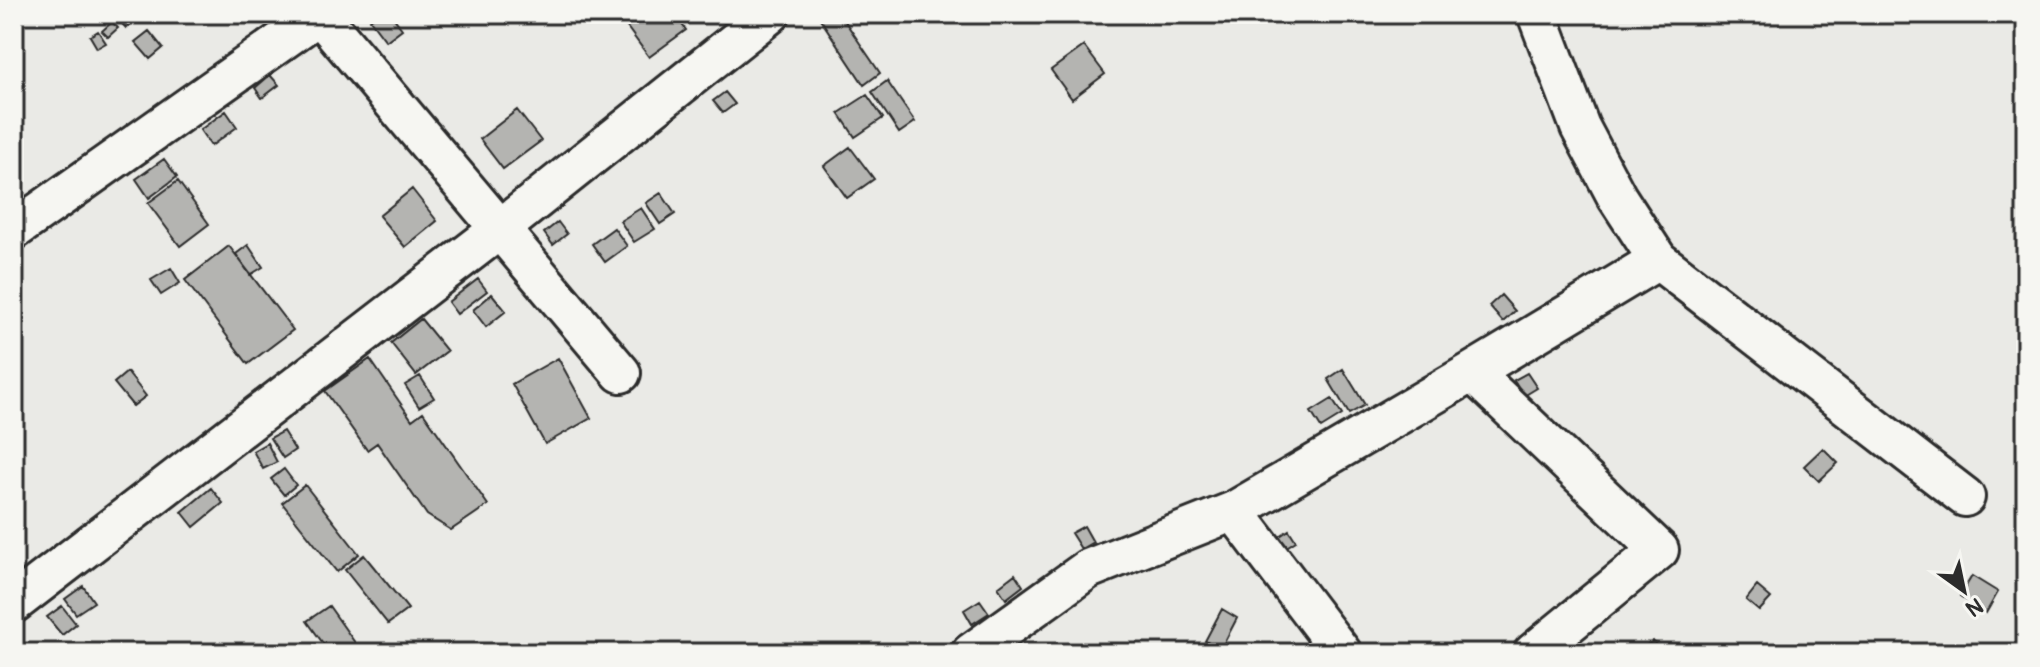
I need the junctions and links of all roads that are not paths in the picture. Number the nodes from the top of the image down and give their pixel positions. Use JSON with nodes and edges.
{"nodes":[{"id":1,"x":320,"y":14,"type":"edge"},
{"id":2,"x":770,"y":14,"type":"edge"},
{"id":3,"x":1537,"y":14,"type":"edge"},
{"id":4,"x":500,"y":229,"type":"junction"},
{"id":5,"x":14,"y":230,"type":"edge"},
{"id":6,"x":1658,"y":260,"type":"junction"},
{"id":7,"x":1472,"y":372,"type":"junction"},
{"id":8,"x":621,"y":373,"type":"dead end"},
{"id":9,"x":1965,"y":497,"type":"dead end"},
{"id":10,"x":1234,"y":511,"type":"junction"},
{"id":11,"x":14,"y":603,"type":"edge"},
{"id":12,"x":971,"y":653,"type":"edge"},
{"id":13,"x":1342,"y":653,"type":"edge"},
{"id":14,"x":1533,"y":653,"type":"edge"}],
"edges":[{"from":1,"to":4,"type":"street"},
{"from":1,"to":5,"type":"street"},
{"from":2,"to":4,"type":"street"},
{"from":3,"to":6,"type":"street"},
{"from":4,"to":8,"type":"street"},
{"from":4,"to":11,"type":"street"},
{"from":6,"to":7,"type":"street"},
{"from":6,"to":9,"type":"street"},
{"from":7,"to":10,"type":"street"},
{"from":7,"to":14,"type":"street"},
{"from":10,"to":12,"type":"street"},
{"from":10,"to":13,"type":"street"}]}
